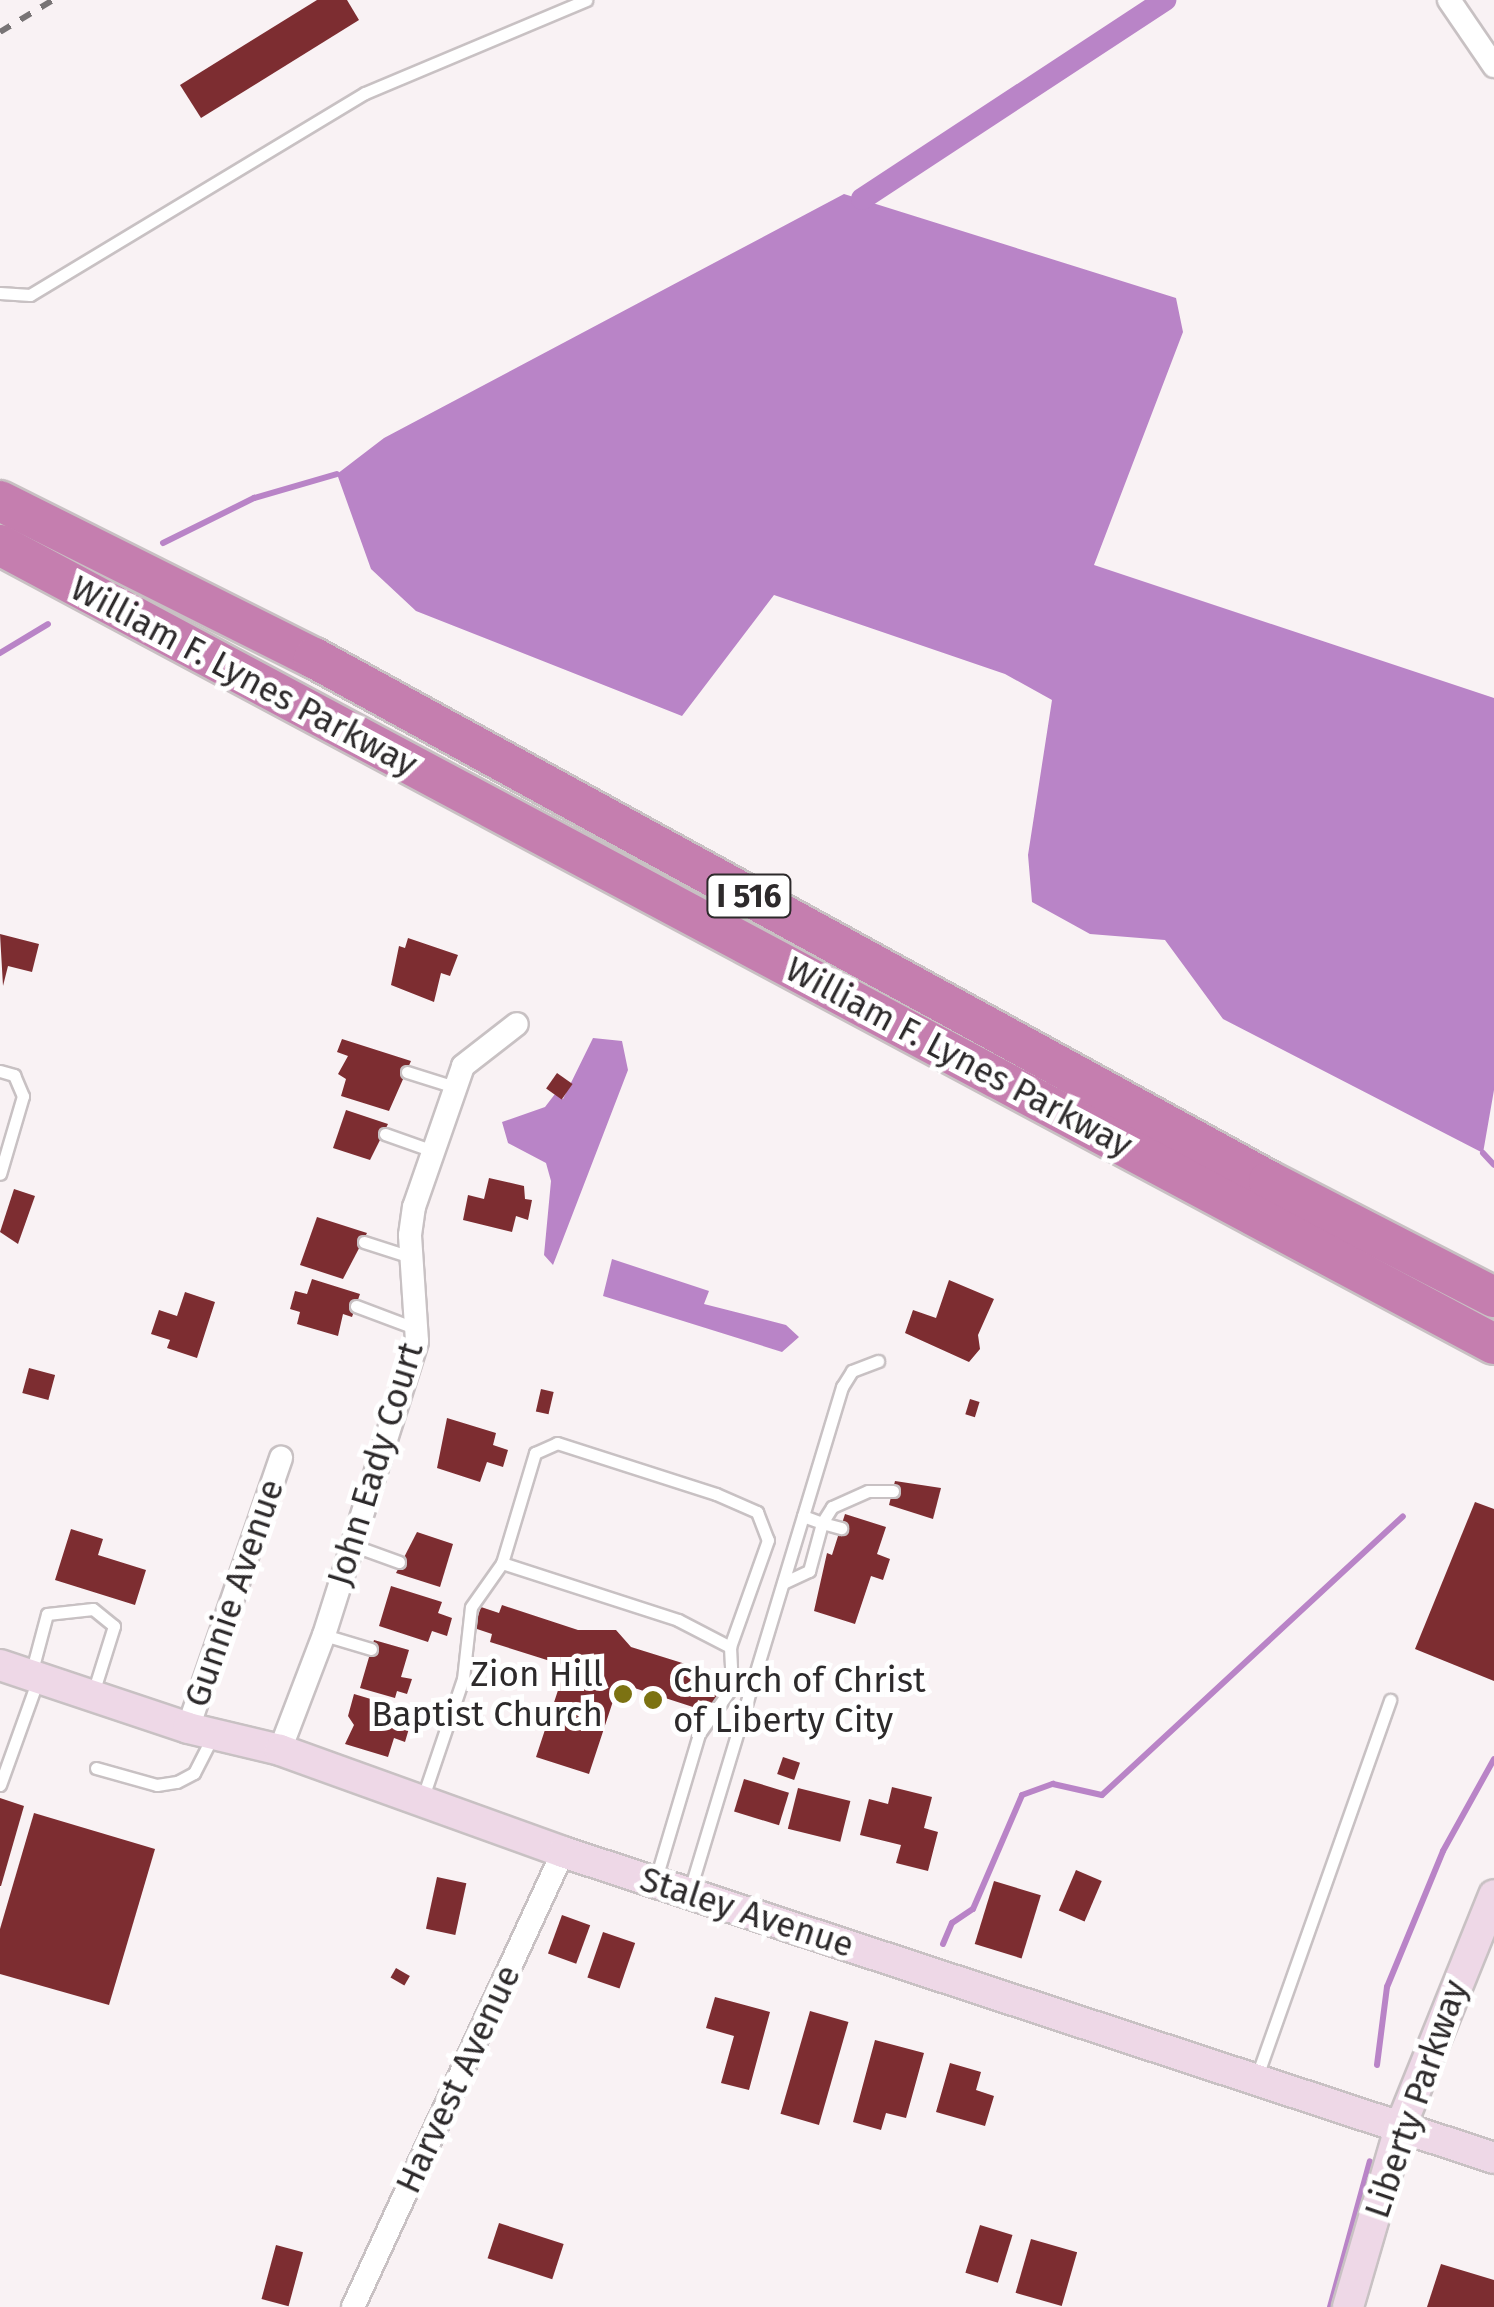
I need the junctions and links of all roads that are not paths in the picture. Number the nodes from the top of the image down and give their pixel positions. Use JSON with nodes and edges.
{"nodes":[{"id":1,"x":586,"y":0,"type":"edge"},
{"id":2,"x":1449,"y":0,"type":"edge"},
{"id":3,"x":1494,"y":66,"type":"edge"},
{"id":4,"x":0,"y":293,"type":"edge"},
{"id":5,"x":0,"y":501,"type":"edge"},
{"id":6,"x":0,"y":546,"type":"edge"},
{"id":7,"x":517,"y":1024,"type":"dead end"},
{"id":8,"x":0,"y":1071,"type":"edge"},
{"id":9,"x":408,"y":1072,"type":"dead end"},
{"id":10,"x":455,"y":1087,"type":"junction"},
{"id":11,"x":385,"y":1134,"type":"dead end"},
{"id":12,"x":433,"y":1150,"type":"junction"},
{"id":13,"x":0,"y":1174,"type":"edge"},
{"id":14,"x":364,"y":1242,"type":"dead end"},
{"id":15,"x":412,"y":1258,"type":"junction"},
{"id":16,"x":1494,"y":1297,"type":"edge"},
{"id":17,"x":356,"y":1306,"type":"dead end"},
{"id":18,"x":416,"y":1329,"type":"junction"},
{"id":19,"x":1494,"y":1344,"type":"edge"},
{"id":20,"x":878,"y":1360,"type":"dead end"},
{"id":21,"x":280,"y":1458,"type":"dead end"},
{"id":22,"x":892,"y":1491,"type":"dead end"},
{"id":23,"x":803,"y":1516,"type":"junction"},
{"id":24,"x":822,"y":1523,"type":"junction"},
{"id":25,"x":840,"y":1528,"type":"dead end"},
{"id":26,"x":351,"y":1544,"type":"junction"},
{"id":27,"x":399,"y":1562,"type":"dead end"},
{"id":28,"x":502,"y":1563,"type":"junction"},
{"id":29,"x":782,"y":1584,"type":"junction"},
{"id":30,"x":324,"y":1635,"type":"junction"},
{"id":31,"x":730,"y":1647,"type":"junction"},
{"id":32,"x":371,"y":1649,"type":"dead end"},
{"id":33,"x":0,"y":1665,"type":"edge"},
{"id":34,"x":35,"y":1676,"type":"junction"},
{"id":35,"x":92,"y":1696,"type":"junction"},
{"id":36,"x":1390,"y":1700,"type":"dead end"},
{"id":37,"x":201,"y":1731,"type":"junction"},
{"id":38,"x":280,"y":1750,"type":"junction"},
{"id":39,"x":96,"y":1768,"type":"dead end"},
{"id":40,"x":0,"y":1785,"type":"edge"},
{"id":41,"x":421,"y":1801,"type":"junction"},
{"id":42,"x":563,"y":1852,"type":"junction"},
{"id":43,"x":655,"y":1882,"type":"junction"},
{"id":44,"x":689,"y":1893,"type":"junction"},
{"id":45,"x":1494,"y":1895,"type":"edge"},
{"id":46,"x":1255,"y":2080,"type":"junction"},
{"id":47,"x":1400,"y":2128,"type":"junction"},
{"id":48,"x":1494,"y":2158,"type":"edge"},
{"id":49,"x":353,"y":2307,"type":"edge"},
{"id":50,"x":1348,"y":2307,"type":"edge"}],
"edges":[{"from":1,"to":4,"type":"lane"},
{"from":2,"to":3,"type":"street"},
{"from":5,"to":16,"type":"highway","name":"William F. Lynes Parkway","number":"I 516"},
{"from":6,"to":19,"type":"highway","name":"William F. Lynes Parkway","number":"I 516"},
{"from":7,"to":10,"type":"street","name":"John Eady Court"},
{"from":8,"to":13,"type":"lane"},
{"from":9,"to":10,"type":"lane"},
{"from":10,"to":12,"type":"street","name":"John Eady Court"},
{"from":11,"to":12,"type":"lane"},
{"from":12,"to":15,"type":"street","name":"John Eady Court"},
{"from":14,"to":15,"type":"lane"},
{"from":15,"to":18,"type":"street","name":"John Eady Court"},
{"from":17,"to":18,"type":"lane"},
{"from":18,"to":26,"type":"street","name":"John Eady Court"},
{"from":20,"to":23,"type":"lane"},
{"from":21,"to":37,"type":"street","name":"Gunnie Avenue"},
{"from":22,"to":24,"type":"lane"},
{"from":23,"to":24,"type":"lane"},
{"from":23,"to":29,"type":"lane"},
{"from":24,"to":25,"type":"lane"},
{"from":24,"to":29,"type":"lane"},
{"from":26,"to":27,"type":"lane"},
{"from":26,"to":30,"type":"street","name":"John Eady Court"},
{"from":28,"to":31,"type":"lane"},
{"from":28,"to":31,"type":"lane"},
{"from":28,"to":41,"type":"lane"},
{"from":29,"to":44,"type":"lane"},
{"from":30,"to":32,"type":"lane"},
{"from":30,"to":38,"type":"street","name":"John Eady Court"},
{"from":31,"to":43,"type":"lane"},
{"from":33,"to":34,"type":"street","name":"Staley Avenue"},
{"from":34,"to":35,"type":"street","name":"Staley Avenue"},
{"from":34,"to":35,"type":"lane"},
{"from":34,"to":40,"type":"lane"},
{"from":35,"to":37,"type":"street","name":"Staley Avenue"},
{"from":36,"to":46,"type":"lane"},
{"from":37,"to":38,"type":"street","name":"Staley Avenue"},
{"from":37,"to":39,"type":"lane"},
{"from":38,"to":41,"type":"street","name":"Staley Avenue"},
{"from":41,"to":42,"type":"street","name":"Staley Avenue"},
{"from":42,"to":43,"type":"street","name":"Staley Avenue"},
{"from":42,"to":49,"type":"street","name":"Harvest Avenue"},
{"from":43,"to":44,"type":"street","name":"Staley Avenue"},
{"from":44,"to":46,"type":"street","name":"Staley Avenue"},
{"from":45,"to":47,"type":"street","name":"Liberty Parkway"},
{"from":46,"to":47,"type":"street","name":"Staley Avenue"},
{"from":47,"to":48,"type":"street","name":"Staley Avenue"},
{"from":47,"to":50,"type":"street","name":"Liberty Parkway"}]}
